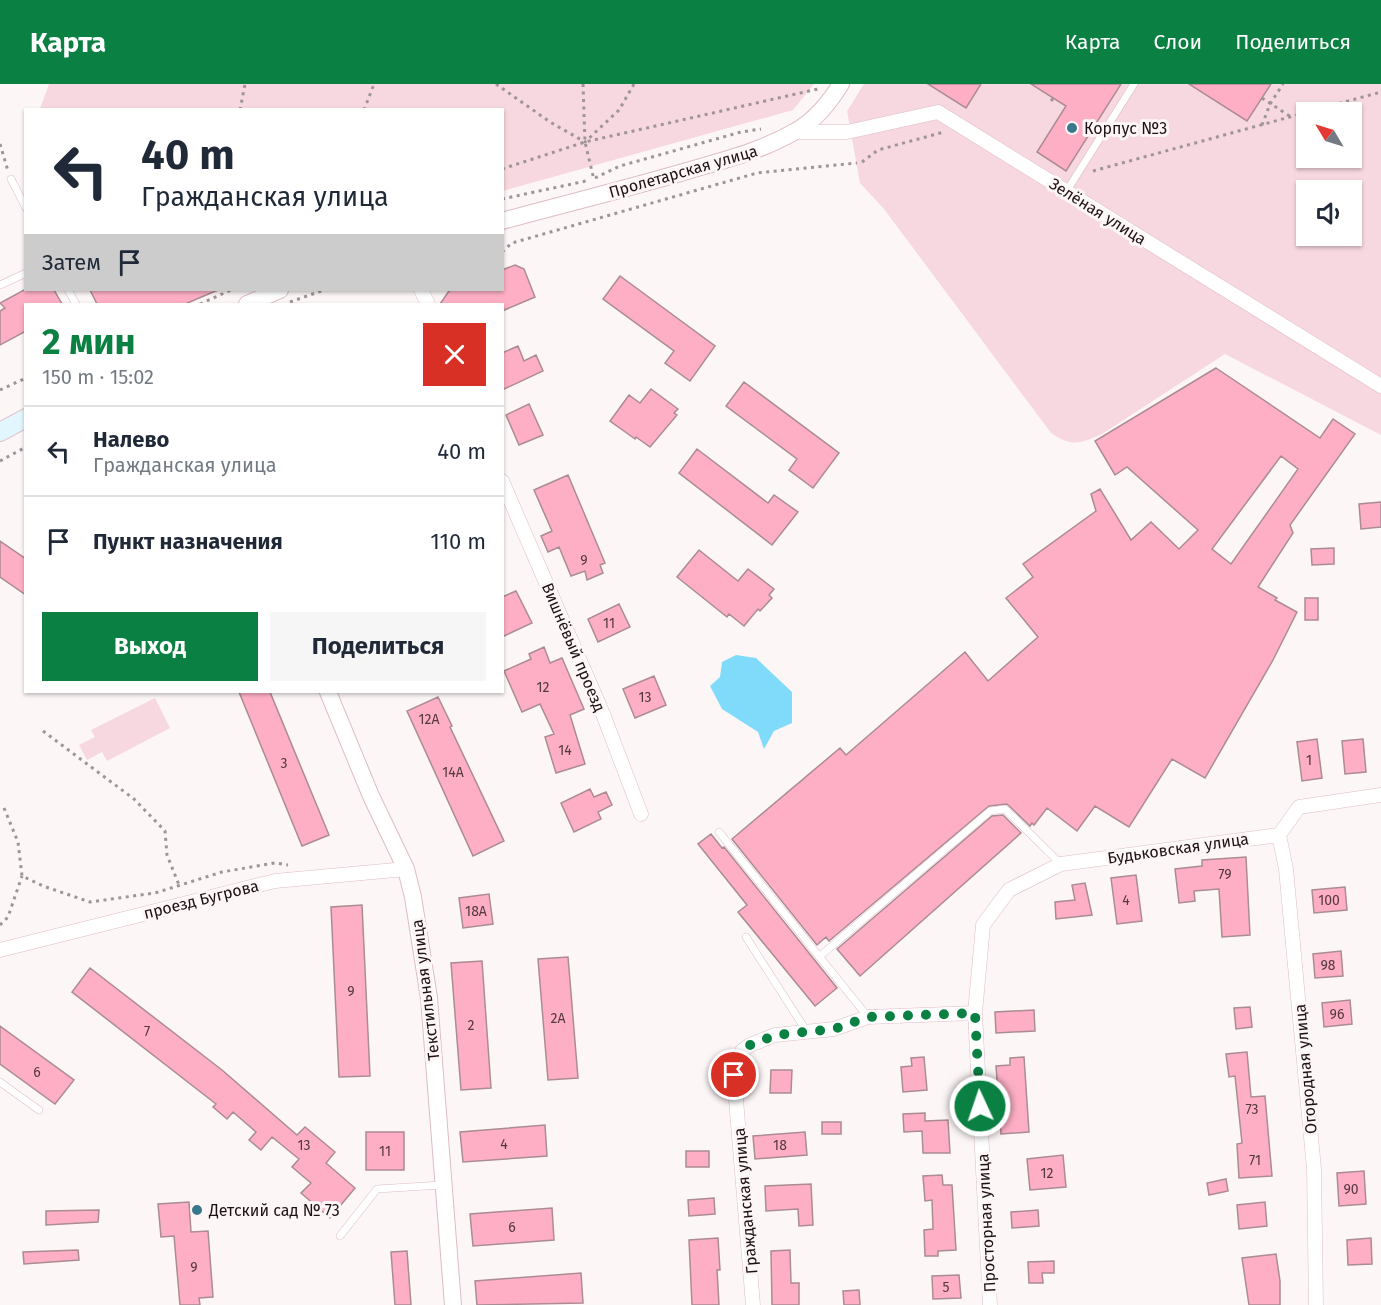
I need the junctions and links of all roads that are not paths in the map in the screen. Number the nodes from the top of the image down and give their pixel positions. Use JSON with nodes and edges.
{"nodes":[{"id":1,"x":841,"y":84,"type":"edge"},
{"id":2,"x":1134,"y":84,"type":"edge"},
{"id":3,"x":796,"y":132,"type":"junction"},
{"id":4,"x":11,"y":179,"type":"road end"},
{"id":5,"x":1066,"y":192,"type":"junction"},
{"id":6,"x":24,"y":204,"type":"edge"},
{"id":7,"x":504,"y":220,"type":"edge"},
{"id":8,"x":24,"y":274,"type":"edge"},
{"id":9,"x":0,"y":285,"type":"edge"},
{"id":10,"x":277,"y":294,"type":"edge"},
{"id":11,"x":250,"y":303,"type":"edge"},
{"id":12,"x":1381,"y":386,"type":"edge"},
{"id":13,"x":24,"y":419,"type":"edge"},
{"id":14,"x":0,"y":432,"type":"edge"},
{"id":15,"x":504,"y":486,"type":"edge"},
{"id":16,"x":328,"y":693,"type":"edge"},
{"id":17,"x":1381,"y":795,"type":"edge"},
{"id":18,"x":641,"y":814,"type":"dead end"},
{"id":19,"x":719,"y":832,"type":"dead end"},
{"id":20,"x":1279,"y":834,"type":"junction"},
{"id":21,"x":1062,"y":864,"type":"junction"},
{"id":22,"x":406,"y":869,"type":"junction"},
{"id":23,"x":983,"y":925,"type":"joint"},
{"id":24,"x":746,"y":937,"type":"dead end"},
{"id":25,"x":0,"y":950,"type":"edge"},
{"id":26,"x":819,"y":957,"type":"junction"},
{"id":27,"x":975,"y":1013,"type":"junction"},
{"id":28,"x":868,"y":1017,"type":"junction"},
{"id":29,"x":807,"y":1032,"type":"junction"},
{"id":30,"x":0,"y":1082,"type":"edge"},
{"id":31,"x":39,"y":1110,"type":"dead end"},
{"id":32,"x":445,"y":1185,"type":"junction"},
{"id":33,"x":340,"y":1236,"type":"dead end"},
{"id":34,"x":453,"y":1305,"type":"edge"},
{"id":35,"x":753,"y":1305,"type":"edge"},
{"id":36,"x":990,"y":1305,"type":"edge"},
{"id":37,"x":1316,"y":1305,"type":"edge"}],
"edges":[{"from":1,"to":3,"type":"street","name":"Пролетарская улица"},
{"from":2,"to":5,"type":"lane"},
{"from":3,"to":5,"type":"street","name":"Зелёная улица"},
{"from":3,"to":7,"type":"street","name":"Пролетарская улица"},
{"from":4,"to":6,"type":"lane"},
{"from":5,"to":12,"type":"street","name":"Зелёная улица"},
{"from":8,"to":9,"type":"lane"},
{"from":10,"to":11,"type":"street"},
{"from":13,"to":14,"type":"main road"},
{"from":15,"to":18,"type":"street","name":"Вишнёвый проезд"},
{"from":16,"to":22,"type":"street","name":"Текстильная улица"},
{"from":17,"to":20,"type":"street"},
{"from":19,"to":26,"type":"lane"},
{"from":20,"to":21,"type":"street","name":"Будьковская улица"},
{"from":20,"to":37,"type":"street","name":"Огородная улица"},
{"from":21,"to":23,"type":"street","name":"Будьковская улица"},
{"from":21,"to":26,"type":"lane"},
{"from":22,"to":25,"type":"street","name":"проезд Бугрова"},
{"from":22,"to":32,"type":"street","name":"Текстильная улица"},
{"from":23,"to":27,"type":"street","name":"Просторная улица"},
{"from":24,"to":29,"type":"lane"},
{"from":26,"to":28,"type":"lane"},
{"from":27,"to":28,"type":"street","name":"Гражданская улица"},
{"from":27,"to":36,"type":"street","name":"Просторная улица"},
{"from":28,"to":29,"type":"street","name":"Гражданская улица"},
{"from":29,"to":35,"type":"street","name":"Гражданская улица"},
{"from":30,"to":31,"type":"lane"},
{"from":32,"to":33,"type":"lane"},
{"from":32,"to":34,"type":"street","name":"Текстильная улица"}]}
